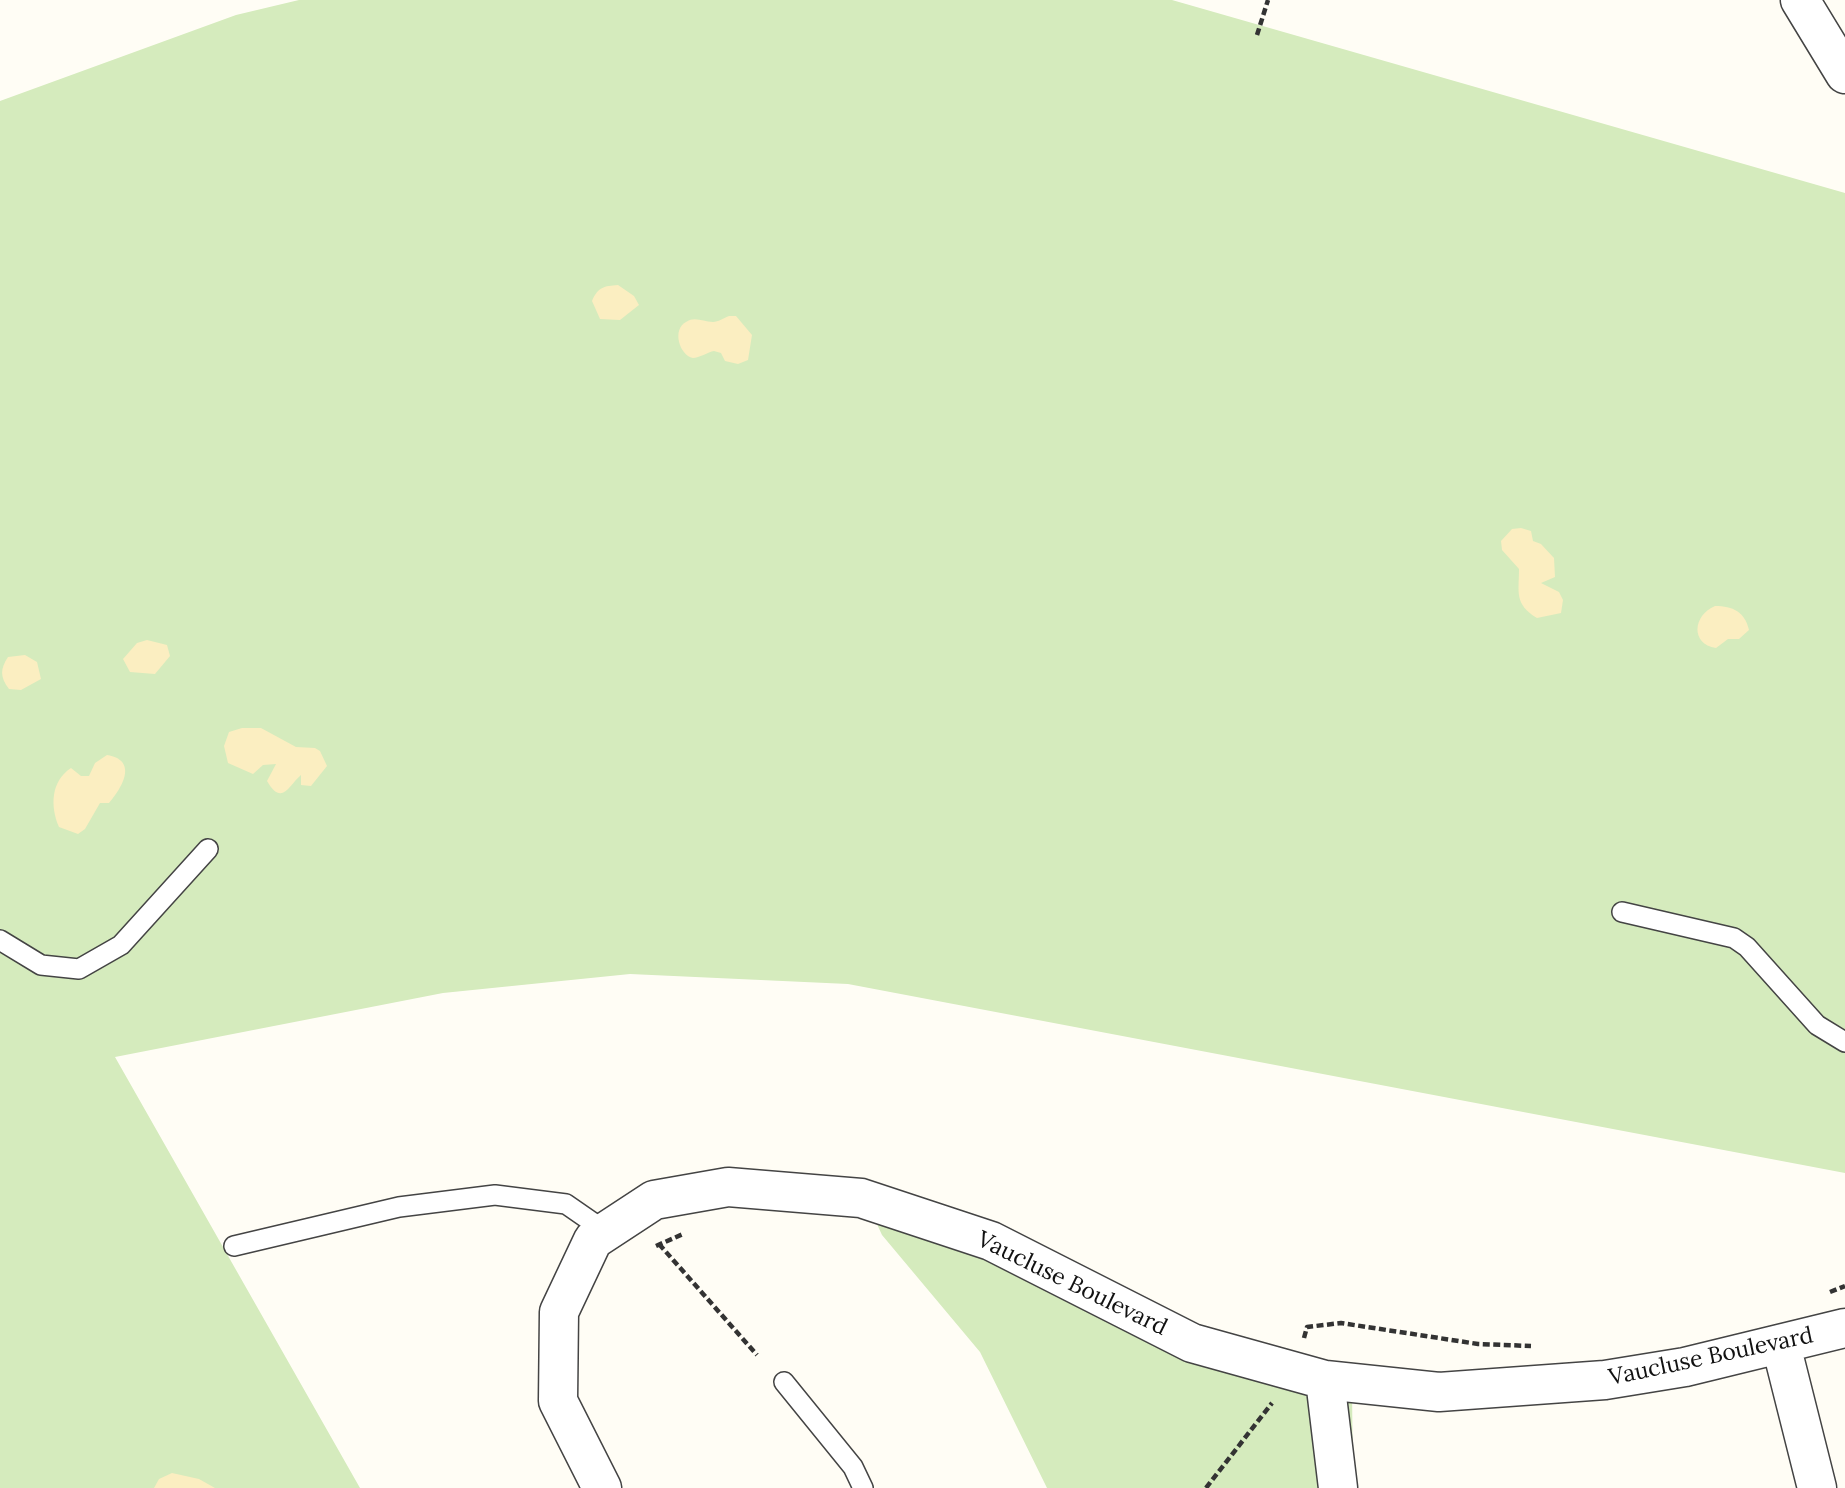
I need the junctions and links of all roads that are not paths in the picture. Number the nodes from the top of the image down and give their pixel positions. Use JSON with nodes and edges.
{"nodes":[{"id":1,"x":1800,"y":0,"type":"edge"},
{"id":2,"x":1845,"y":74,"type":"edge"},
{"id":3,"x":208,"y":849,"type":"dead end"},
{"id":4,"x":1622,"y":912,"type":"dead end"},
{"id":5,"x":0,"y":940,"type":"edge"},
{"id":6,"x":1845,"y":1042,"type":"edge"},
{"id":7,"x":605,"y":1231,"type":"junction"},
{"id":8,"x":234,"y":1246,"type":"dead end"},
{"id":9,"x":1845,"y":1328,"type":"edge"},
{"id":10,"x":1781,"y":1345,"type":"junction"},
{"id":11,"x":1311,"y":1376,"type":"junction"},
{"id":12,"x":784,"y":1382,"type":"dead end"},
{"id":13,"x":602,"y":1488,"type":"edge"},
{"id":14,"x":863,"y":1488,"type":"edge"},
{"id":15,"x":1338,"y":1488,"type":"edge"},
{"id":16,"x":1817,"y":1488,"type":"edge"}],
"edges":[{"from":1,"to":2,"type":"street"},
{"from":3,"to":5,"type":"lane"},
{"from":4,"to":6,"type":"lane"},
{"from":7,"to":8,"type":"lane"},
{"from":7,"to":11,"type":"street","name":"Vaucluse Boulevard"},
{"from":7,"to":13,"type":"street","name":"Vaucluse Boulevard"},
{"from":9,"to":10,"type":"street","name":"Vaucluse Boulevard"},
{"from":10,"to":11,"type":"street","name":"Vaucluse Boulevard"},
{"from":10,"to":16,"type":"street"},
{"from":11,"to":15,"type":"street"},
{"from":12,"to":14,"type":"lane"}]}
